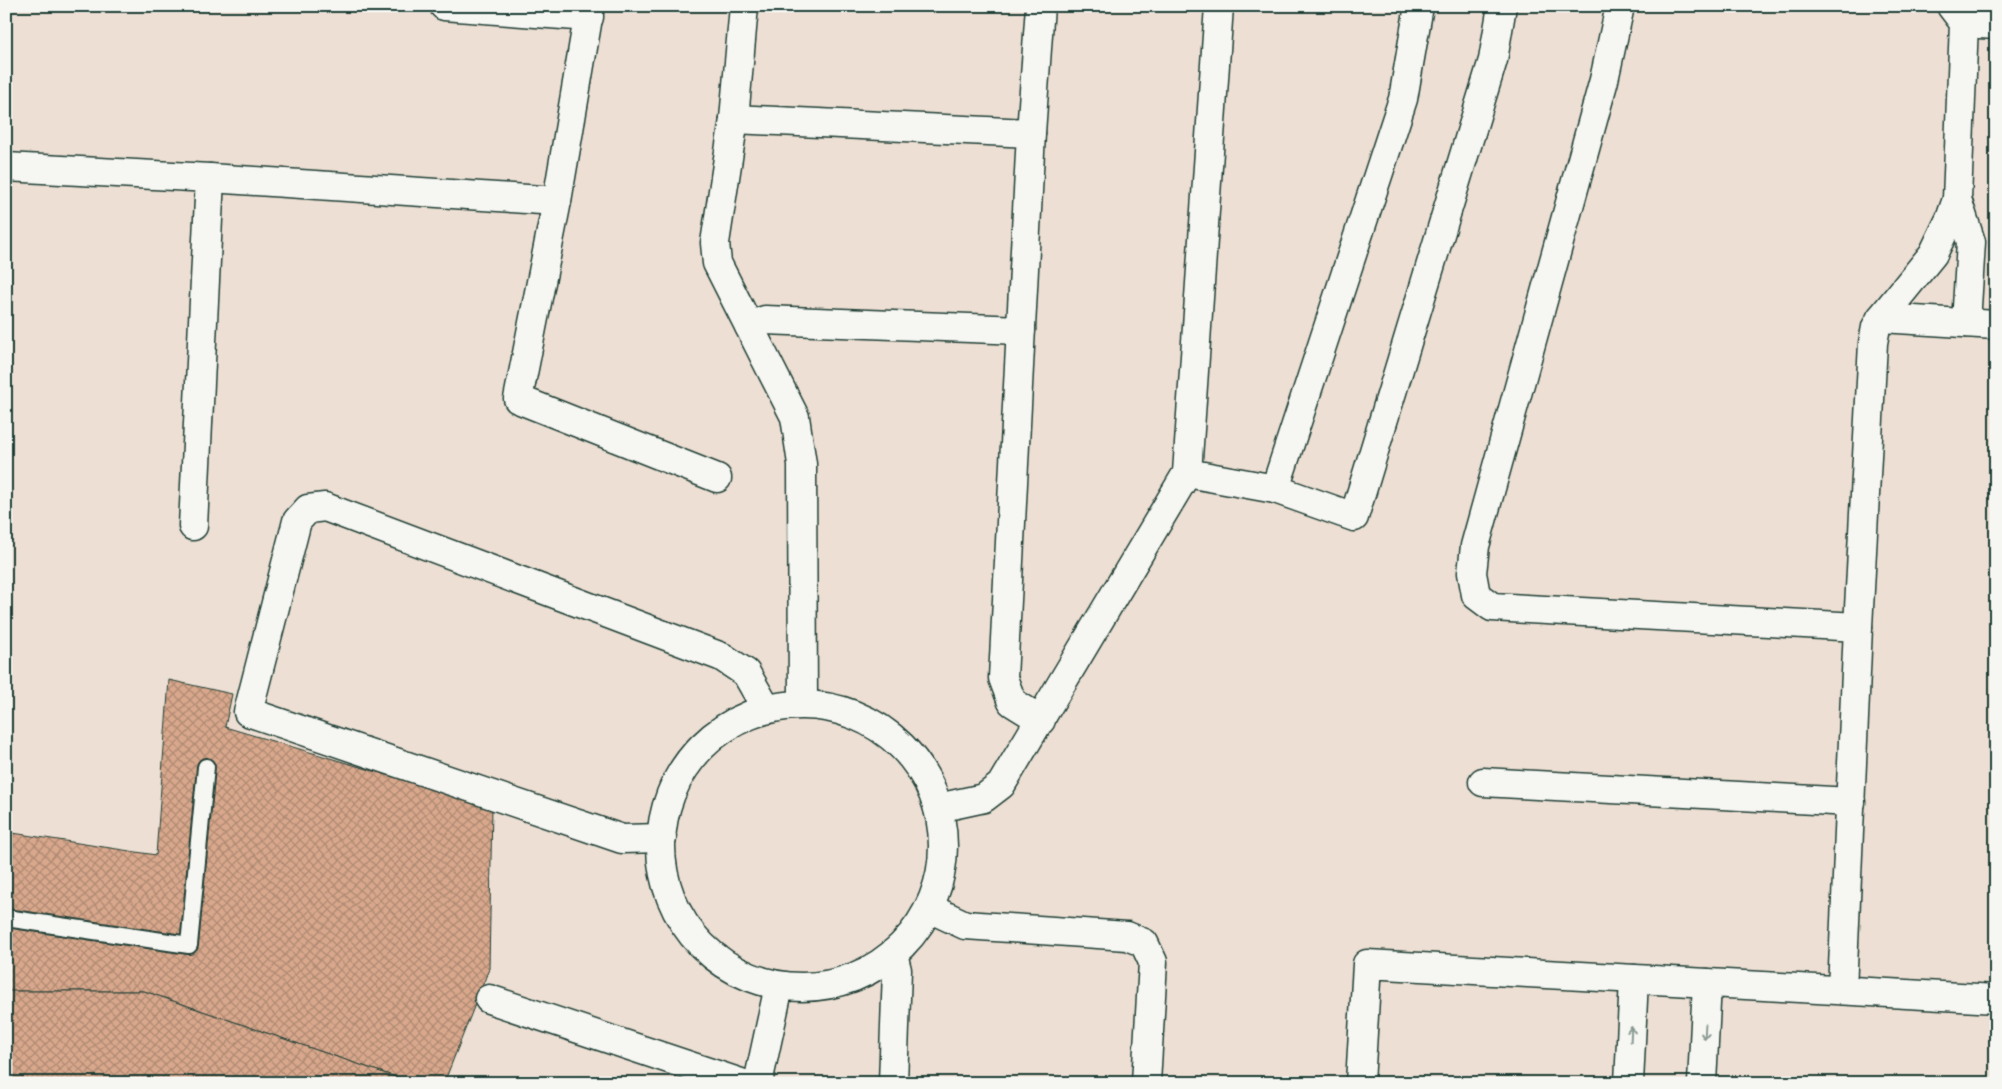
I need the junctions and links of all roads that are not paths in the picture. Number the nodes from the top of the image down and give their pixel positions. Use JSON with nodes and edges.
{"nodes":[{"id":1,"x":444,"y":6,"type":"edge"},
{"id":2,"x":744,"y":6,"type":"edge"},
{"id":3,"x":1040,"y":6,"type":"edge"},
{"id":4,"x":1219,"y":6,"type":"edge"},
{"id":5,"x":1419,"y":6,"type":"edge"},
{"id":6,"x":1502,"y":6,"type":"edge"},
{"id":7,"x":1620,"y":6,"type":"edge"},
{"id":8,"x":590,"y":11,"type":"edge"},
{"id":9,"x":1957,"y":15,"type":"edge"},
{"id":10,"x":1996,"y":25,"type":"edge"},
{"id":11,"x":734,"y":119,"type":"junction"},
{"id":12,"x":1031,"y":134,"type":"junction"},
{"id":13,"x":6,"y":167,"type":"edge"},
{"id":14,"x":210,"y":178,"type":"junction"},
{"id":15,"x":1957,"y":199,"type":"junction"},
{"id":16,"x":558,"y":201,"type":"junction"},
{"id":17,"x":1881,"y":318,"type":"junction"},
{"id":18,"x":1966,"y":323,"type":"junction"},
{"id":19,"x":1996,"y":325,"type":"edge"},
{"id":20,"x":749,"y":326,"type":"junction"},
{"id":21,"x":1021,"y":330,"type":"junction"},
{"id":22,"x":1187,"y":473,"type":"junction"},
{"id":23,"x":717,"y":478,"type":"dead end"},
{"id":24,"x":1275,"y":489,"type":"junction"},
{"id":25,"x":193,"y":526,"type":"dead end"},
{"id":26,"x":1858,"y":627,"type":"junction"},
{"id":27,"x":803,"y":704,"type":"junction"},
{"id":28,"x":766,"y":708,"type":"junction"},
{"id":29,"x":1041,"y":720,"type":"junction"},
{"id":30,"x":206,"y":767,"type":"dead end"},
{"id":31,"x":1483,"y":782,"type":"dead end"},
{"id":32,"x":1851,"y":802,"type":"junction"},
{"id":33,"x":938,"y":808,"type":"junction"},
{"id":34,"x":662,"y":838,"type":"junction"},
{"id":35,"x":929,"y":908,"type":"junction"},
{"id":36,"x":6,"y":918,"type":"edge"},
{"id":37,"x":893,"y":954,"type":"junction"},
{"id":38,"x":1634,"y":979,"type":"junction"},
{"id":39,"x":1707,"y":983,"type":"junction"},
{"id":40,"x":779,"y":986,"type":"junction"},
{"id":41,"x":1842,"y":990,"type":"junction"},
{"id":42,"x":489,"y":999,"type":"dead end"},
{"id":43,"x":1996,"y":999,"type":"edge"},
{"id":44,"x":741,"y":1083,"type":"edge"},
{"id":45,"x":758,"y":1083,"type":"edge"},
{"id":46,"x":893,"y":1083,"type":"edge"},
{"id":47,"x":1146,"y":1083,"type":"edge"},
{"id":48,"x":1360,"y":1083,"type":"edge"},
{"id":49,"x":1629,"y":1083,"type":"edge"},
{"id":50,"x":1702,"y":1083,"type":"edge"}],
"edges":[{"from":1,"to":8,"type":"street"},
{"from":2,"to":11,"type":"street"},
{"from":3,"to":12,"type":"street"},
{"from":4,"to":22,"type":"street"},
{"from":5,"to":24,"type":"street"},
{"from":6,"to":24,"type":"street"},
{"from":7,"to":26,"type":"street"},
{"from":8,"to":16,"type":"street"},
{"from":9,"to":10,"type":"street"},
{"from":9,"to":15,"type":"street"},
{"from":11,"to":12,"type":"street"},
{"from":11,"to":20,"type":"street"},
{"from":12,"to":21,"type":"street"},
{"from":13,"to":14,"type":"street"},
{"from":14,"to":16,"type":"street"},
{"from":14,"to":25,"type":"street"},
{"from":15,"to":17,"type":"street"},
{"from":15,"to":18,"type":"street"},
{"from":16,"to":23,"type":"street"},
{"from":17,"to":18,"type":"street"},
{"from":17,"to":26,"type":"street"},
{"from":18,"to":19,"type":"street"},
{"from":20,"to":21,"type":"street"},
{"from":20,"to":27,"type":"street"},
{"from":21,"to":29,"type":"street"},
{"from":22,"to":24,"type":"street"},
{"from":22,"to":29,"type":"street"},
{"from":26,"to":32,"type":"street"},
{"from":27,"to":28,"type":"street"},
{"from":27,"to":33,"type":"street"},
{"from":28,"to":34,"type":"street"},
{"from":28,"to":34,"type":"street"},
{"from":29,"to":33,"type":"street"},
{"from":30,"to":36,"type":"lane"},
{"from":31,"to":32,"type":"street"},
{"from":32,"to":41,"type":"street"},
{"from":33,"to":35,"type":"street"},
{"from":34,"to":40,"type":"street"},
{"from":35,"to":37,"type":"street"},
{"from":35,"to":47,"type":"street"},
{"from":37,"to":40,"type":"street"},
{"from":37,"to":46,"type":"street"},
{"from":38,"to":39,"type":"street"},
{"from":38,"to":48,"type":"street"},
{"from":49,"to":38,"type":"street","one_way":true},
{"from":39,"to":41,"type":"street"},
{"from":39,"to":50,"type":"street","one_way":true},
{"from":40,"to":45,"type":"street"},
{"from":41,"to":43,"type":"street"},
{"from":42,"to":44,"type":"street"}]}
